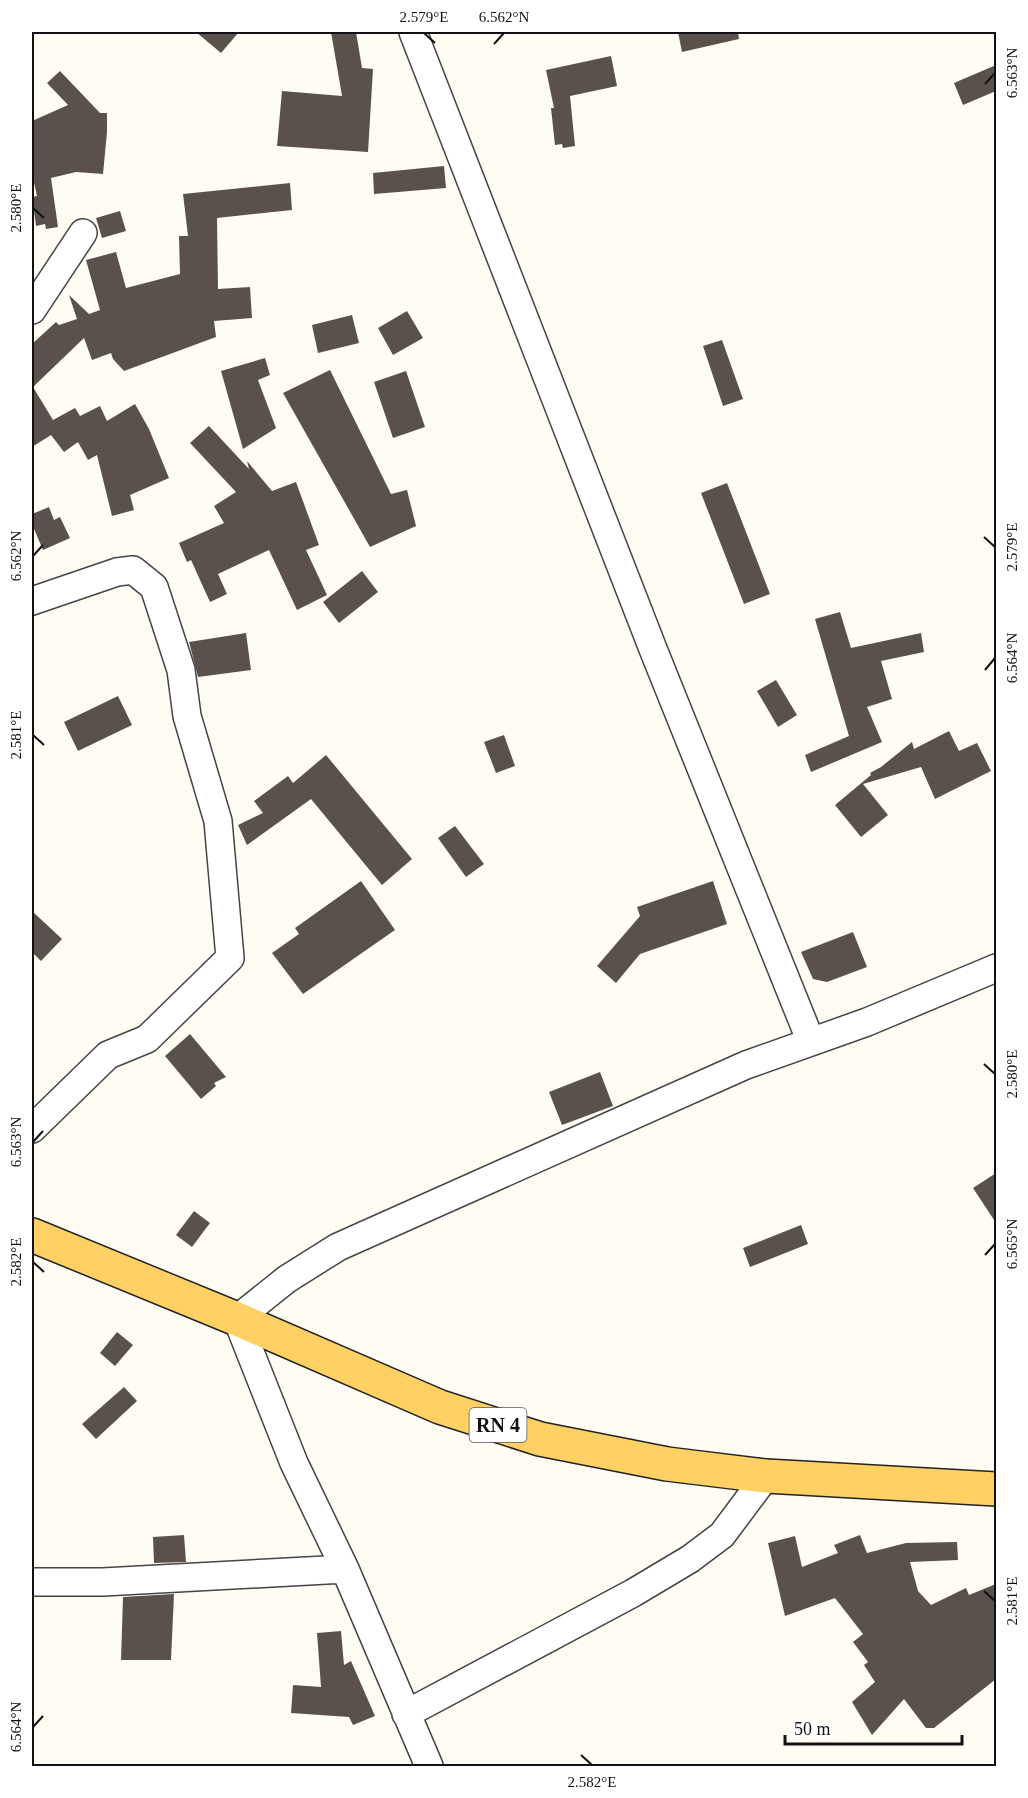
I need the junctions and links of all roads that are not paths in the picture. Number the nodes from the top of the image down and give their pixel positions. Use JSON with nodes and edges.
{"nodes":[{"id":1,"x":413,"y":32,"type":"edge"},
{"id":2,"x":82,"y":233,"type":"dead end"},
{"id":3,"x":32,"y":310,"type":"edge"},
{"id":4,"x":32,"y":601,"type":"edge"},
{"id":5,"x":996,"y":968,"type":"edge"},
{"id":6,"x":811,"y":1042,"type":"junction"},
{"id":7,"x":32,"y":1129,"type":"edge"},
{"id":8,"x":32,"y":1235,"type":"edge"},
{"id":9,"x":237,"y":1319,"type":"junction"},
{"id":10,"x":766,"y":1476,"type":"junction"},
{"id":11,"x":996,"y":1490,"type":"edge"},
{"id":12,"x":345,"y":1569,"type":"junction"},
{"id":13,"x":32,"y":1582,"type":"edge"},
{"id":14,"x":406,"y":1714,"type":"junction"},
{"id":15,"x":429,"y":1767,"type":"edge"}],
"edges":[{"from":1,"to":6,"type":"street"},
{"from":2,"to":3,"type":"street"},
{"from":4,"to":7,"type":"street"},
{"from":5,"to":6,"type":"street"},
{"from":6,"to":9,"type":"street"},
{"from":8,"to":9,"type":"main road","number":"RN 4"},
{"from":9,"to":10,"type":"main road","number":"RN 4"},
{"from":9,"to":12,"type":"street"},
{"from":10,"to":11,"type":"main road","number":"RN 4"},
{"from":10,"to":14,"type":"street"},
{"from":12,"to":13,"type":"street"},
{"from":12,"to":14,"type":"street"},
{"from":14,"to":15,"type":"street"}]}
